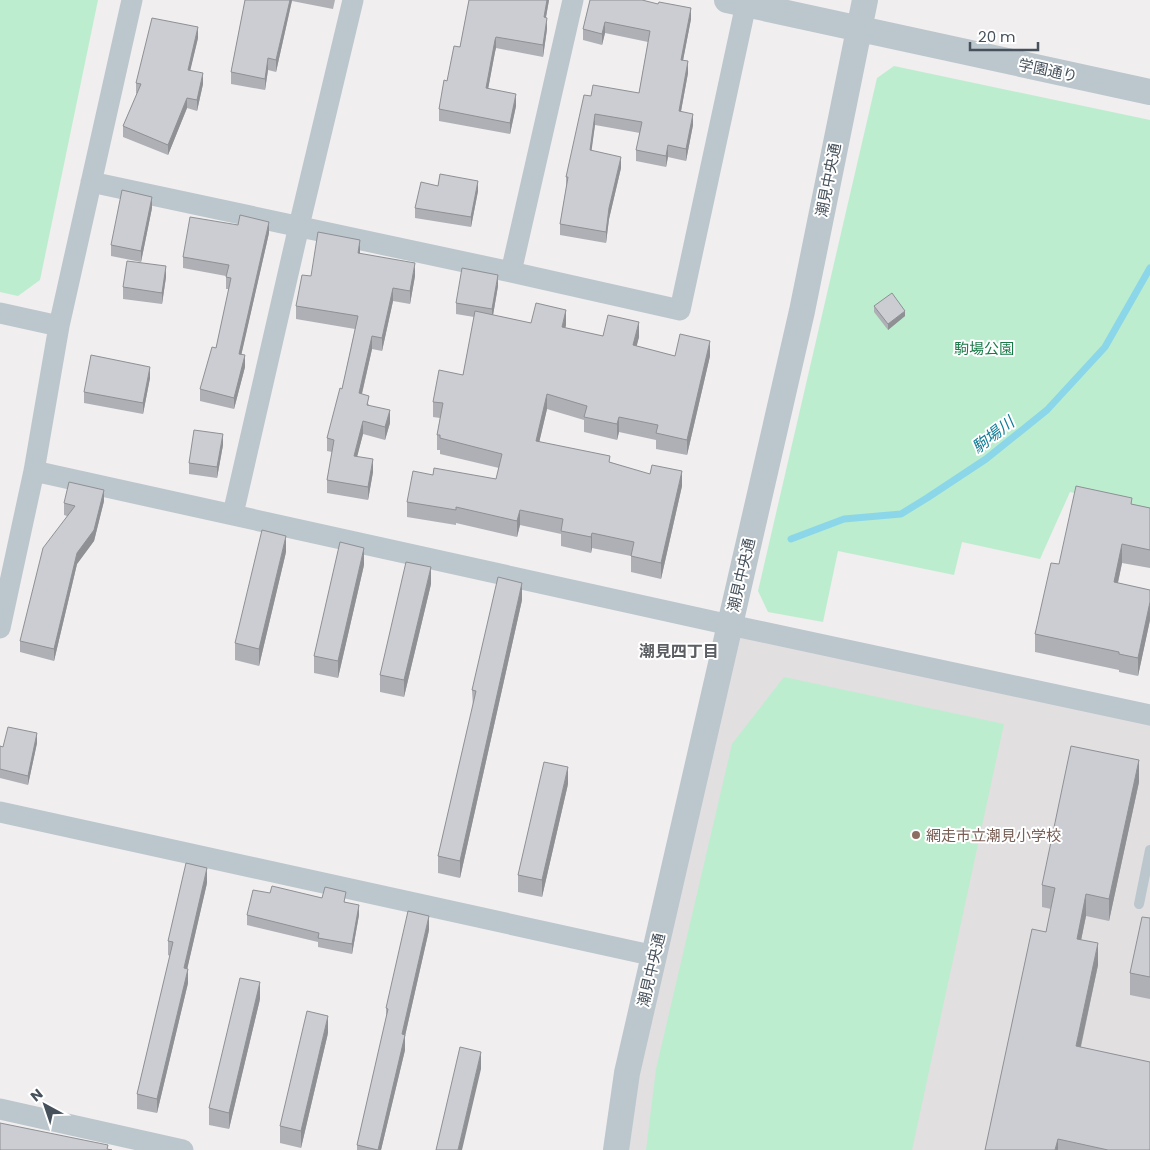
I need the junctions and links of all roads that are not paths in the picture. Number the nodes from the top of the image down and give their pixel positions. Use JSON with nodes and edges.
{"nodes":[{"id":1,"x":132,"y":0,"type":"edge"},
{"id":2,"x":353,"y":0,"type":"edge"},
{"id":3,"x":573,"y":0,"type":"edge"},
{"id":4,"x":865,"y":0,"type":"edge"},
{"id":5,"x":745,"y":2,"type":"edge"},
{"id":6,"x":858,"y":29,"type":"junction"},
{"id":7,"x":1150,"y":92,"type":"edge"},
{"id":8,"x":92,"y":182,"type":"junction"},
{"id":9,"x":299,"y":226,"type":"junction"},
{"id":10,"x":511,"y":272,"type":"junction"},
{"id":11,"x":0,"y":313,"type":"edge"},
{"id":12,"x":59,"y":326,"type":"junction"},
{"id":13,"x":34,"y":471,"type":"junction"},
{"id":14,"x":233,"y":514,"type":"junction"},
{"id":15,"x":730,"y":625,"type":"junction"},
{"id":16,"x":0,"y":628,"type":"edge"},
{"id":17,"x":1150,"y":715,"type":"edge"},
{"id":18,"x":0,"y":812,"type":"edge"},
{"id":19,"x":1150,"y":850,"type":"edge"},
{"id":20,"x":1139,"y":904,"type":"dead end"},
{"id":21,"x":655,"y":956,"type":"junction"},
{"id":22,"x":0,"y":1109,"type":"edge"},
{"id":23,"x":183,"y":1150,"type":"edge"},
{"id":24,"x":616,"y":1150,"type":"edge"}],
"edges":[{"from":1,"to":8,"type":"street"},
{"from":2,"to":9,"type":"street"},
{"from":3,"to":10,"type":"street"},
{"from":4,"to":6,"type":"street","name":"潮見中央通"},
{"from":5,"to":6,"type":"street","name":"学園通り"},
{"from":5,"to":10,"type":"street"},
{"from":6,"to":7,"type":"street","name":"学園通り"},
{"from":6,"to":15,"type":"street","name":"潮見中央通"},
{"from":8,"to":9,"type":"street"},
{"from":8,"to":12,"type":"street"},
{"from":9,"to":10,"type":"street"},
{"from":9,"to":14,"type":"street"},
{"from":11,"to":12,"type":"street"},
{"from":12,"to":13,"type":"street"},
{"from":13,"to":14,"type":"street"},
{"from":13,"to":16,"type":"street"},
{"from":14,"to":15,"type":"street"},
{"from":15,"to":17,"type":"street"},
{"from":15,"to":21,"type":"street","name":"潮見中央通"},
{"from":18,"to":21,"type":"street"},
{"from":19,"to":20,"type":"lane"},
{"from":21,"to":24,"type":"street","name":"潮見中央通"},
{"from":22,"to":23,"type":"street"}]}
